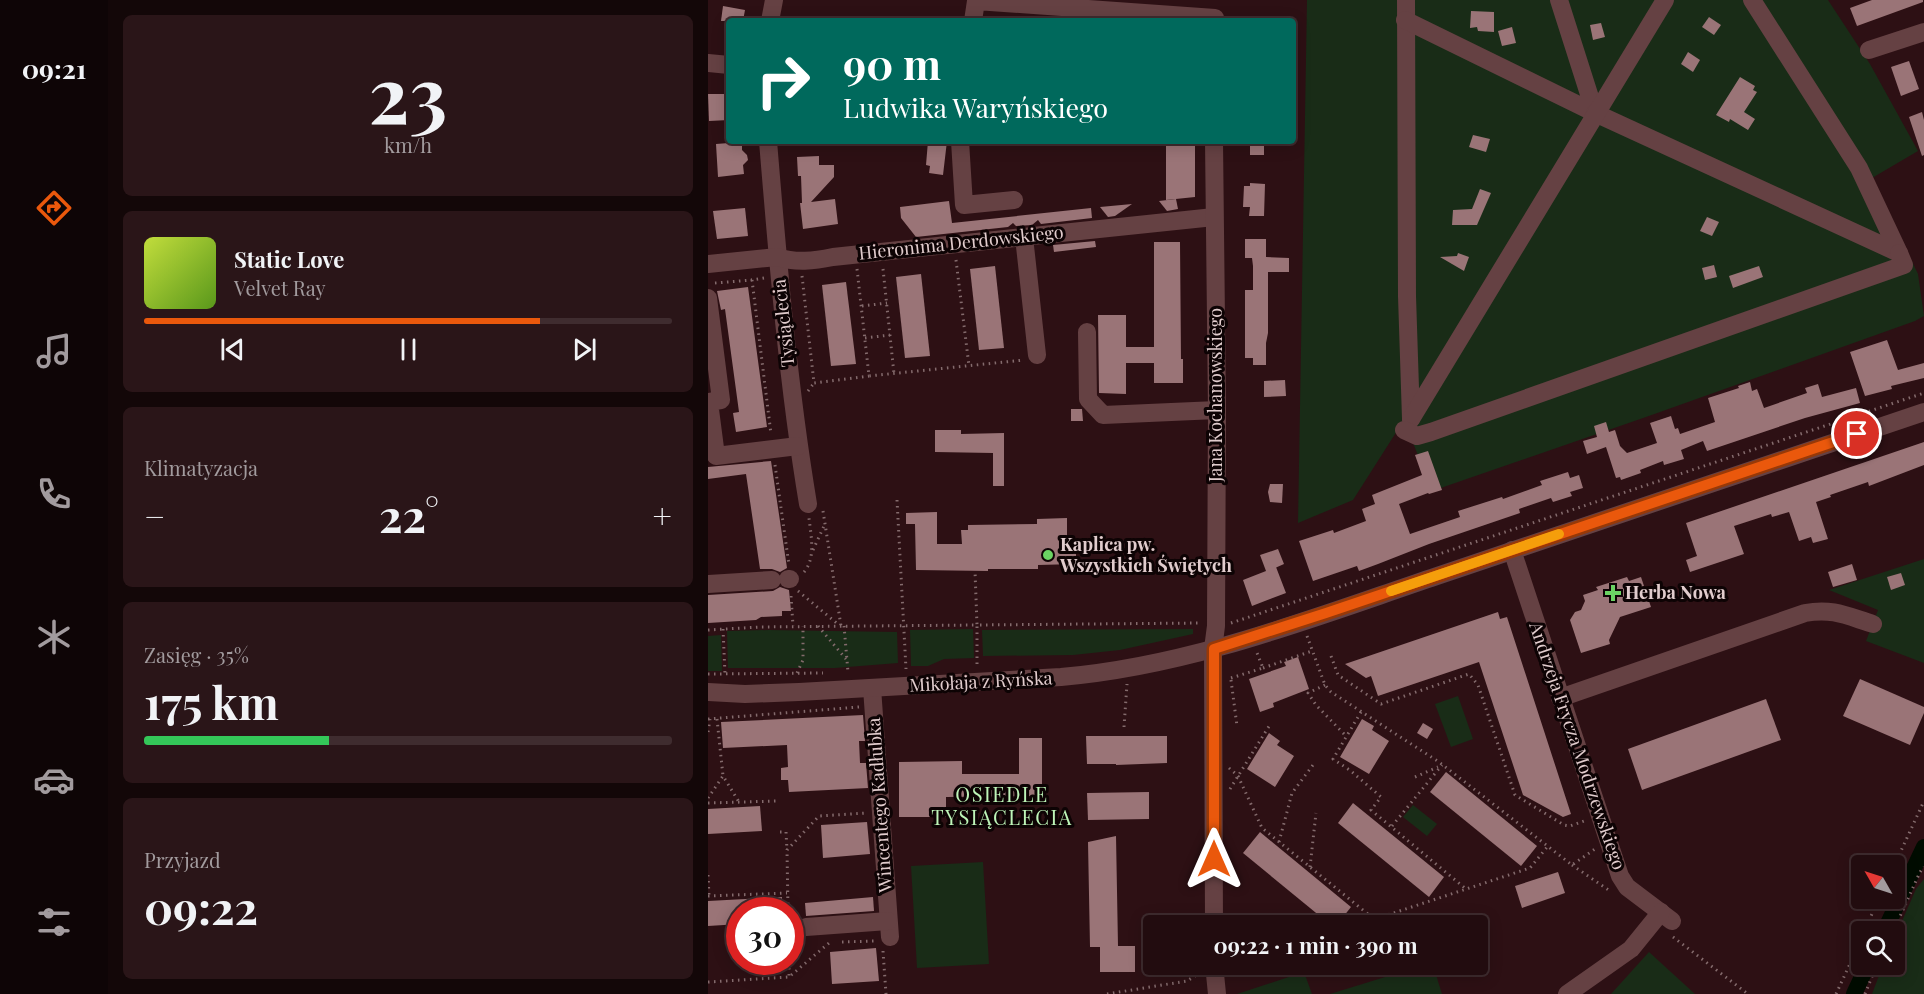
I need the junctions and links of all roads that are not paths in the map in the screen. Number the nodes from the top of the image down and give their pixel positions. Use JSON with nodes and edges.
{"nodes":[{"id":1,"x":774,"y":0,"type":"edge"},
{"id":2,"x":970,"y":0,"type":"edge"},
{"id":3,"x":1216,"y":0,"type":"edge"},
{"id":4,"x":1406,"y":0,"type":"edge"},
{"id":5,"x":1559,"y":0,"type":"edge"},
{"id":6,"x":1665,"y":0,"type":"edge"},
{"id":7,"x":1752,"y":0,"type":"edge"},
{"id":8,"x":976,"y":1,"type":"edge"},
{"id":9,"x":1093,"y":15,"type":"edge"},
{"id":10,"x":1151,"y":17,"type":"edge"},
{"id":11,"x":771,"y":18,"type":"edge"},
{"id":12,"x":973,"y":18,"type":"edge"},
{"id":13,"x":1201,"y":18,"type":"edge"},
{"id":14,"x":1215,"y":18,"type":"edge"},
{"id":15,"x":1405,"y":20,"type":"junction"},
{"id":16,"x":1923,"y":35,"type":"edge"},
{"id":17,"x":1869,"y":50,"type":"dead end"},
{"id":18,"x":708,"y":63,"type":"edge"},
{"id":19,"x":726,"y":64,"type":"edge"},
{"id":20,"x":1595,"y":113,"type":"junction"},
{"id":21,"x":768,"y":144,"type":"edge"},
{"id":22,"x":960,"y":144,"type":"edge"},
{"id":23,"x":1214,"y":144,"type":"edge"},
{"id":24,"x":1014,"y":200,"type":"dead end"},
{"id":25,"x":1214,"y":217,"type":"junction"},
{"id":26,"x":1024,"y":237,"type":"junction"},
{"id":27,"x":1899,"y":253,"type":"junction"},
{"id":28,"x":777,"y":257,"type":"junction"},
{"id":29,"x":708,"y":264,"type":"edge"},
{"id":30,"x":708,"y":298,"type":"edge"},
{"id":31,"x":1087,"y":332,"type":"dead end"},
{"id":32,"x":1037,"y":355,"type":"road end"},
{"id":33,"x":1217,"y":410,"type":"junction"},
{"id":34,"x":1924,"y":412,"type":"edge"},
{"id":35,"x":1404,"y":430,"type":"dead end"},
{"id":36,"x":798,"y":446,"type":"junction"},
{"id":37,"x":808,"y":504,"type":"road end"},
{"id":38,"x":1512,"y":550,"type":"junction"},
{"id":39,"x":785,"y":580,"type":"road end"},
{"id":40,"x":708,"y":584,"type":"edge"},
{"id":41,"x":1873,"y":624,"type":"dead end"},
{"id":42,"x":1214,"y":649,"type":"junction"},
{"id":43,"x":872,"y":688,"type":"junction"},
{"id":44,"x":708,"y":692,"type":"edge"},
{"id":45,"x":745,"y":694,"type":"junction"},
{"id":46,"x":1560,"y":698,"type":"junction"},
{"id":47,"x":708,"y":700,"type":"edge"},
{"id":48,"x":1214,"y":915,"type":"edge"},
{"id":49,"x":806,"y":927,"type":"dead end"},
{"id":50,"x":1215,"y":975,"type":"edge"},
{"id":51,"x":1217,"y":994,"type":"edge"},
{"id":52,"x":1567,"y":994,"type":"edge"}],
"edges":[{"from":1,"to":11,"type":"street"},
{"from":2,"to":8,"type":"street"},
{"from":3,"to":14,"type":"street"},
{"from":4,"to":15,"type":"street"},
{"from":5,"to":20,"type":"street"},
{"from":6,"to":20,"type":"street"},
{"from":7,"to":27,"type":"street"},
{"from":8,"to":9,"type":"street"},
{"from":8,"to":12,"type":"street"},
{"from":9,"to":10,"type":"street"},
{"from":10,"to":13,"type":"street"},
{"from":15,"to":20,"type":"street"},
{"from":15,"to":20,"type":"street"},
{"from":16,"to":17,"type":"street"},
{"from":18,"to":19,"type":"street"},
{"from":20,"to":27,"type":"street"},
{"from":21,"to":28,"type":"street","name":"Tysiąclecia"},
{"from":22,"to":24,"type":"street"},
{"from":23,"to":25,"type":"street","name":"Jana Kochanowskiego"},
{"from":25,"to":26,"type":"street","name":"Hieronima Derdowskiego"},
{"from":25,"to":33,"type":"street","name":"Jana Kochanowskiego"},
{"from":26,"to":28,"type":"street","name":"Hieronima Derdowskiego"},
{"from":26,"to":32,"type":"street"},
{"from":27,"to":35,"type":"street"},
{"from":28,"to":29,"type":"street","name":"Hieronima Derdowskiego"},
{"from":28,"to":36,"type":"street","name":"Tysiąclecia"},
{"from":30,"to":36,"type":"street"},
{"from":31,"to":33,"type":"street"},
{"from":33,"to":42,"type":"street","name":"Jana Kochanowskiego"},
{"from":34,"to":38,"type":"street","name":"Mikołaja z Ryńska"},
{"from":36,"to":37,"type":"street","name":"Tysiąclecia"},
{"from":38,"to":42,"type":"street","name":"Mikołaja z Ryńska"},
{"from":38,"to":46,"type":"street","name":"Andrzeja Frycza Modrzewskiego"},
{"from":39,"to":40,"type":"street"},
{"from":41,"to":46,"type":"street"},
{"from":42,"to":43,"type":"street","name":"Mikołaja z Ryńska"},
{"from":42,"to":48,"type":"street","name":"Jana Kochanowskiego"},
{"from":43,"to":45,"type":"street","name":"Mikołaja z Ryńska"},
{"from":43,"to":49,"type":"street","name":"Wincentego Kadłubka"},
{"from":44,"to":45,"type":"street","name":"Mikołaja z Ryńska"},
{"from":45,"to":47,"type":"street","name":"Mikołaja z Ryńska"},
{"from":46,"to":52,"type":"street","name":"Andrzeja Frycza Modrzewskiego"},
{"from":50,"to":51,"type":"street"}]}
